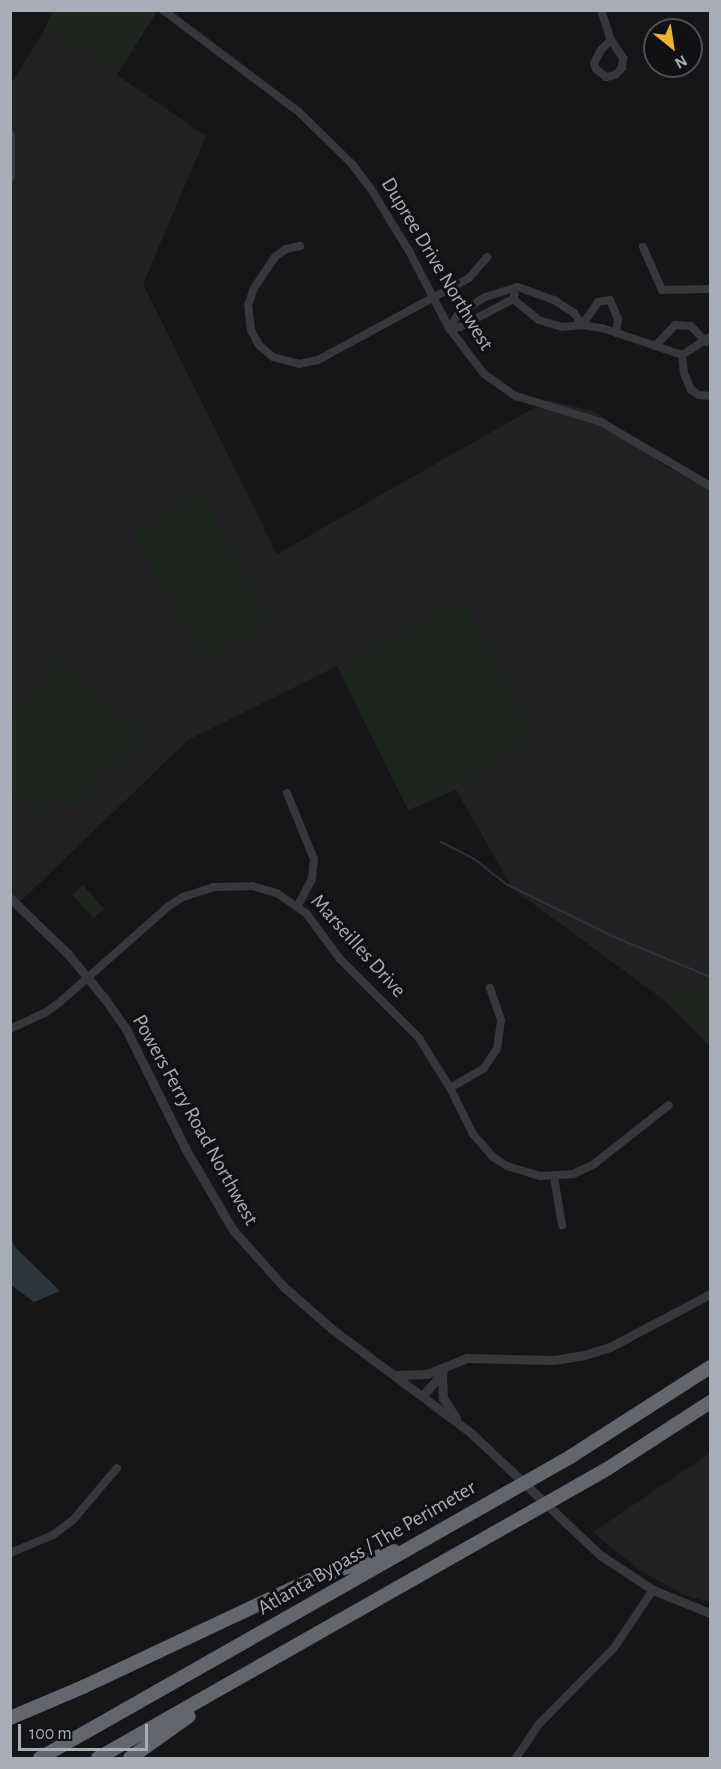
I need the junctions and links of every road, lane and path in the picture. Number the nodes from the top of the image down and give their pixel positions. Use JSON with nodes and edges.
{"nodes":[{"id":1,"x":163,"y":10,"type":"edge"},
{"id":2,"x":601,"y":10,"type":"edge"},
{"id":3,"x":611,"y":40,"type":"junction"},
{"id":4,"x":10,"y":135,"type":"edge"},
{"id":5,"x":10,"y":176,"type":"edge"},
{"id":6,"x":300,"y":246,"type":"dead end"},
{"id":7,"x":643,"y":247,"type":"dead end"},
{"id":8,"x":487,"y":257,"type":"dead end"},
{"id":9,"x":518,"y":287,"type":"junction"},
{"id":10,"x":711,"y":289,"type":"edge"},
{"id":11,"x":433,"y":298,"type":"junction"},
{"id":12,"x":513,"y":298,"type":"junction"},
{"id":13,"x":582,"y":325,"type":"junction"},
{"id":14,"x":449,"y":328,"type":"junction"},
{"id":15,"x":616,"y":333,"type":"junction"},
{"id":16,"x":708,"y":340,"type":"edge"},
{"id":17,"x":655,"y":346,"type":"junction"},
{"id":18,"x":682,"y":355,"type":"junction"},
{"id":19,"x":711,"y":396,"type":"edge"},
{"id":20,"x":711,"y":486,"type":"edge"},
{"id":21,"x":287,"y":793,"type":"dead end"},
{"id":22,"x":10,"y":898,"type":"edge"},
{"id":23,"x":298,"y":905,"type":"junction"},
{"id":24,"x":90,"y":978,"type":"junction"},
{"id":25,"x":490,"y":988,"type":"dead end"},
{"id":26,"x":10,"y":1029,"type":"edge"},
{"id":27,"x":450,"y":1088,"type":"junction"},
{"id":28,"x":669,"y":1105,"type":"dead end"},
{"id":29,"x":554,"y":1177,"type":"junction"},
{"id":30,"x":562,"y":1225,"type":"dead end"},
{"id":31,"x":711,"y":1294,"type":"edge"},
{"id":32,"x":456,"y":1362,"type":"junction"},
{"id":33,"x":711,"y":1367,"type":"edge"},
{"id":34,"x":394,"y":1374,"type":"junction"},
{"id":35,"x":442,"y":1374,"type":"junction"},
{"id":36,"x":422,"y":1396,"type":"junction"},
{"id":37,"x":711,"y":1402,"type":"edge"},
{"id":38,"x":465,"y":1429,"type":"junction"},
{"id":39,"x":117,"y":1468,"type":"dead end"},
{"id":40,"x":414,"y":1546,"type":"junction"},
{"id":41,"x":10,"y":1553,"type":"edge"},
{"id":42,"x":653,"y":1590,"type":"junction"},
{"id":43,"x":711,"y":1613,"type":"edge"},
{"id":44,"x":239,"y":1679,"type":"junction"},
{"id":45,"x":10,"y":1718,"type":"edge"},
{"id":46,"x":40,"y":1758,"type":"edge"},
{"id":47,"x":98,"y":1758,"type":"edge"},
{"id":48,"x":130,"y":1758,"type":"edge"},
{"id":49,"x":516,"y":1758,"type":"edge"}],
"edges":[{"from":1,"to":11,"type":"street","name":"Dupree Drive Northwest"},
{"from":2,"to":3,"type":"street"},
{"from":3,"to":3,"type":"street"},
{"from":4,"to":5,"type":"street"},
{"from":6,"to":11,"type":"street"},
{"from":7,"to":10,"type":"street"},
{"from":8,"to":11,"type":"street"},
{"from":9,"to":12,"type":"street"},
{"from":9,"to":13,"type":"street"},
{"from":9,"to":14,"type":"street"},
{"from":11,"to":14,"type":"street","name":"Dupree Drive Northwest"},
{"from":12,"to":13,"type":"street"},
{"from":12,"to":14,"type":"street"},
{"from":13,"to":15,"type":"street"},
{"from":13,"to":15,"type":"street"},
{"from":14,"to":20,"type":"street","name":"Dupree Drive Northwest"},
{"from":15,"to":17,"type":"street"},
{"from":16,"to":17,"type":"street"},
{"from":16,"to":18,"type":"street"},
{"from":17,"to":18,"type":"street"},
{"from":18,"to":19,"type":"street"},
{"from":21,"to":23,"type":"street"},
{"from":22,"to":24,"type":"street","name":"Powers Ferry Road Northwest"},
{"from":23,"to":24,"type":"street","name":"Marseilles Drive"},
{"from":23,"to":27,"type":"street","name":"Marseilles Drive"},
{"from":24,"to":26,"type":"street","name":"Marseilles Drive"},
{"from":24,"to":34,"type":"street","name":"Powers Ferry Road Northwest"},
{"from":25,"to":27,"type":"street"},
{"from":27,"to":29,"type":"street","name":"Marseilles Drive"},
{"from":28,"to":29,"type":"street"},
{"from":29,"to":30,"type":"street"},
{"from":31,"to":32,"type":"street"},
{"from":32,"to":34,"type":"street"},
{"from":32,"to":35,"type":"street"},
{"from":33,"to":40,"type":"highway","name":"Atlanta Bypass / The Perimeter"},
{"from":34,"to":36,"type":"street","name":"Powers Ferry Road Northwest"},
{"from":35,"to":36,"type":"street"},
{"from":35,"to":38,"type":"street"},
{"from":36,"to":38,"type":"street","name":"Powers Ferry Road Northwest"},
{"from":37,"to":44,"type":"highway"},
{"from":38,"to":42,"type":"street"},
{"from":39,"to":41,"type":"street"},
{"from":40,"to":45,"type":"highway"},
{"from":40,"to":46,"type":"highway","name":"Atlanta Bypass / The Perimeter"},
{"from":42,"to":43,"type":"street"},
{"from":42,"to":49,"type":"street"},
{"from":44,"to":47,"type":"highway"},
{"from":44,"to":48,"type":"highway"}]}
